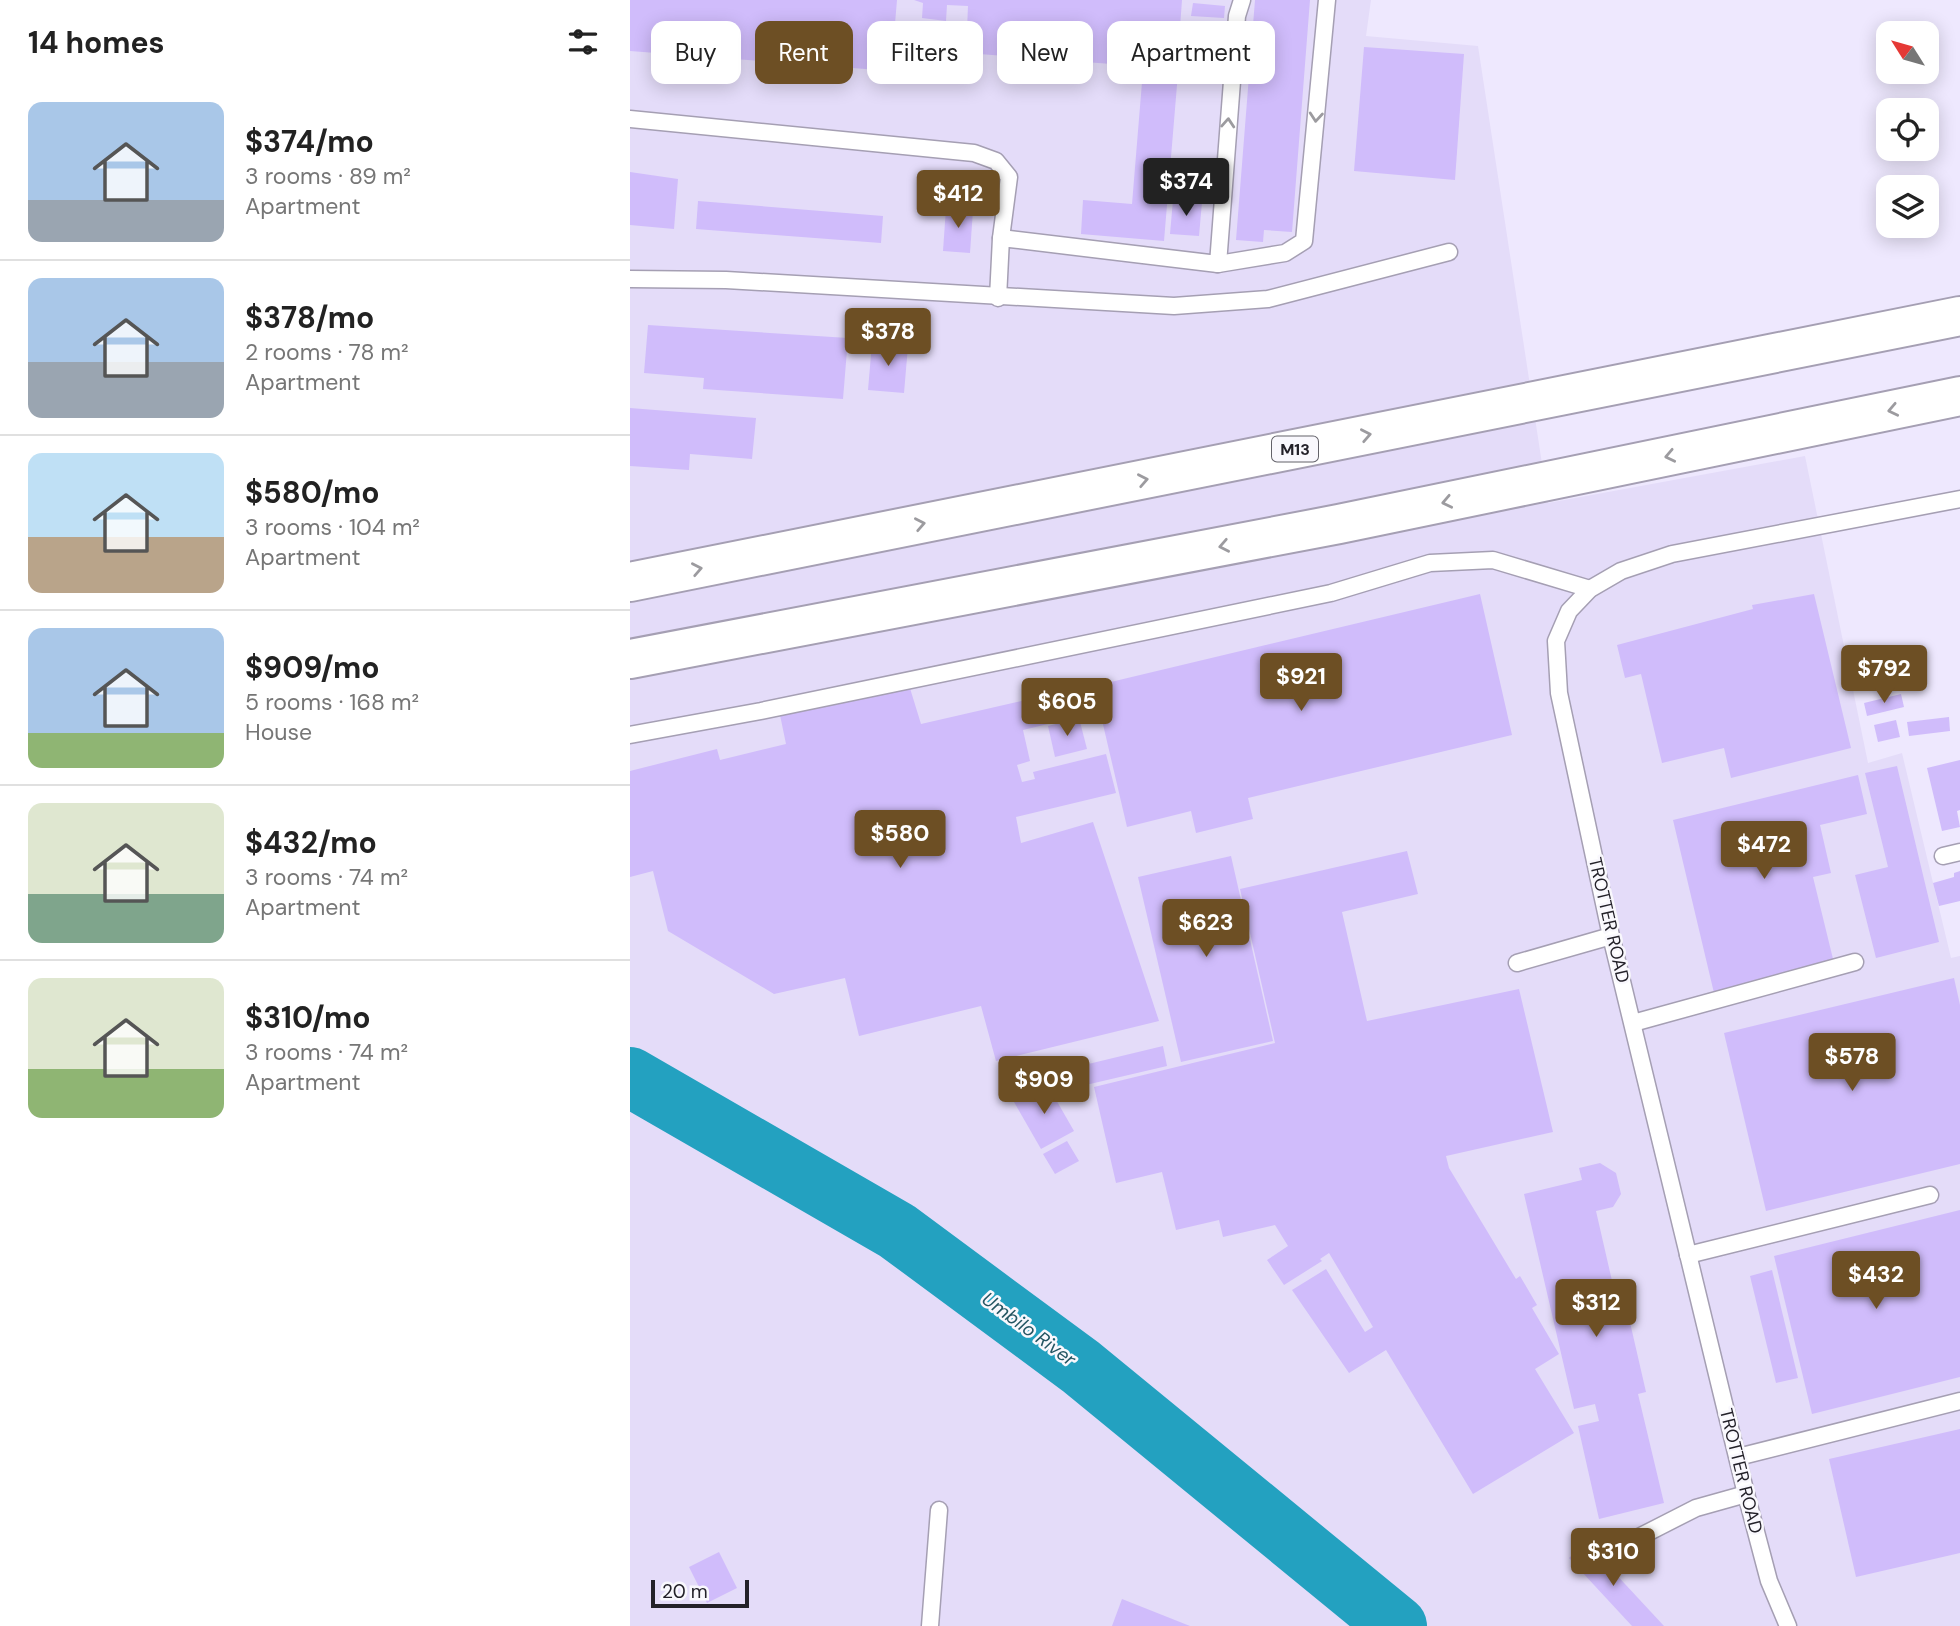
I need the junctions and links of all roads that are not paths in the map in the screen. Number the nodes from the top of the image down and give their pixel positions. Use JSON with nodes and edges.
{"nodes":[{"id":1,"x":1242,"y":0,"type":"edge"},
{"id":2,"x":1327,"y":0,"type":"edge"},
{"id":3,"x":630,"y":119,"type":"edge"},
{"id":4,"x":1001,"y":238,"type":"junction"},
{"id":5,"x":1449,"y":252,"type":"dead end"},
{"id":6,"x":1219,"y":264,"type":"junction"},
{"id":7,"x":630,"y":279,"type":"edge"},
{"id":8,"x":998,"y":298,"type":"junction"},
{"id":9,"x":1960,"y":316,"type":"edge"},
{"id":10,"x":1960,"y":397,"type":"edge"},
{"id":11,"x":1960,"y":499,"type":"edge"},
{"id":12,"x":630,"y":582,"type":"edge"},
{"id":13,"x":1590,"y":589,"type":"junction"},
{"id":14,"x":630,"y":659,"type":"edge"},
{"id":15,"x":630,"y":735,"type":"edge"},
{"id":16,"x":1960,"y":852,"type":"edge"},
{"id":17,"x":1943,"y":856,"type":"dead end"},
{"id":18,"x":1611,"y":936,"type":"junction"},
{"id":19,"x":1855,"y":962,"type":"dead end"},
{"id":20,"x":1517,"y":963,"type":"dead end"},
{"id":21,"x":1633,"y":1023,"type":"junction"},
{"id":22,"x":1930,"y":1195,"type":"dead end"},
{"id":23,"x":1688,"y":1255,"type":"junction"},
{"id":24,"x":1960,"y":1401,"type":"edge"},
{"id":25,"x":1738,"y":1457,"type":"junction"},
{"id":26,"x":1746,"y":1494,"type":"junction"},
{"id":27,"x":939,"y":1510,"type":"dead end"},
{"id":28,"x":1639,"y":1537,"type":"dead end"},
{"id":29,"x":930,"y":1626,"type":"edge"},
{"id":30,"x":1788,"y":1626,"type":"edge"}],
"edges":[{"from":6,"to":1,"type":"lane","one_way":true},
{"from":2,"to":6,"type":"lane","one_way":true},
{"from":3,"to":4,"type":"lane"},
{"from":4,"to":6,"type":"lane"},
{"from":4,"to":8,"type":"lane"},
{"from":5,"to":8,"type":"lane"},
{"from":7,"to":8,"type":"lane"},
{"from":12,"to":9,"type":"highway","number":"M13","one_way":true},
{"from":10,"to":14,"type":"highway","one_way":true},
{"from":11,"to":13,"type":"lane","name":"TROTTER ROAD"},
{"from":13,"to":15,"type":"lane"},
{"from":13,"to":18,"type":"lane","name":"TROTTER ROAD"},
{"from":16,"to":17,"type":"lane"},
{"from":18,"to":20,"type":"lane"},
{"from":18,"to":21,"type":"lane","name":"TROTTER ROAD"},
{"from":19,"to":21,"type":"lane"},
{"from":21,"to":23,"type":"lane","name":"TROTTER ROAD"},
{"from":22,"to":23,"type":"lane"},
{"from":23,"to":25,"type":"lane","name":"TROTTER ROAD"},
{"from":24,"to":25,"type":"lane"},
{"from":25,"to":26,"type":"lane","name":"TROTTER ROAD"},
{"from":26,"to":28,"type":"lane"},
{"from":26,"to":30,"type":"lane","name":"TROTTER ROAD"},
{"from":27,"to":29,"type":"lane"}]}
